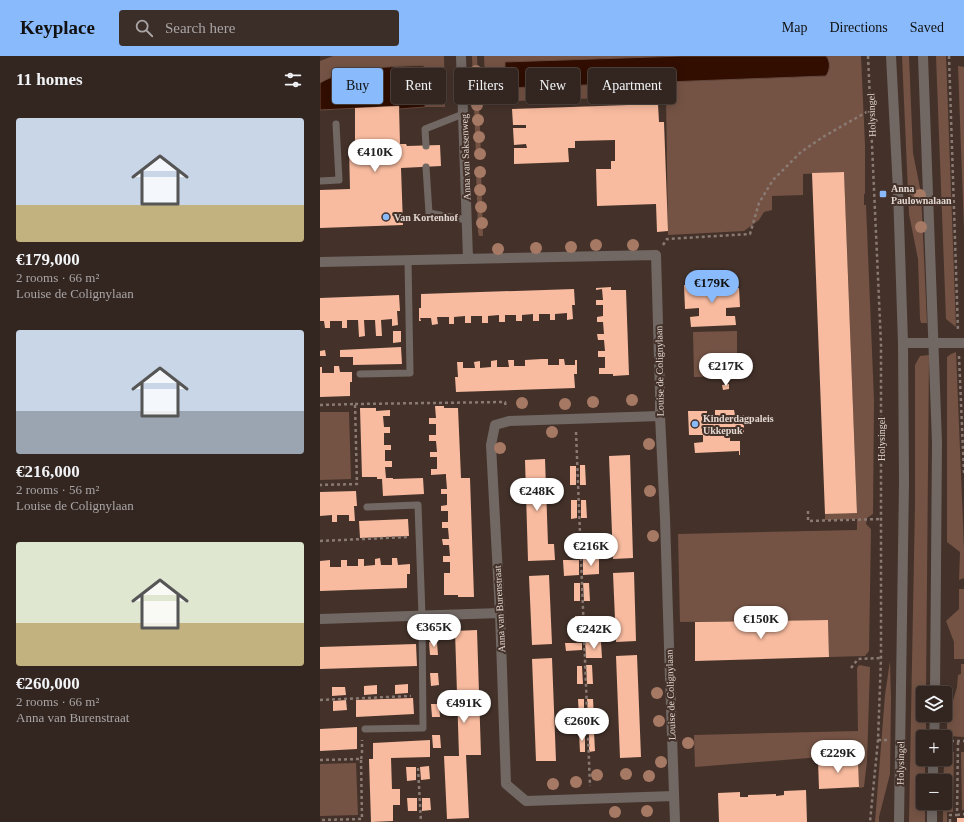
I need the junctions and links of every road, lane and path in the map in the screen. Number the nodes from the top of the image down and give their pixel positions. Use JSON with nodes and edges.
{"nodes":[{"id":1,"x":461,"y":56,"type":"edge"},
{"id":2,"x":868,"y":56,"type":"edge"},
{"id":3,"x":882,"y":56,"type":"edge"},
{"id":4,"x":923,"y":56,"type":"edge"},
{"id":5,"x":949,"y":56,"type":"edge"},
{"id":6,"x":891,"y":60,"type":"edge"},
{"id":7,"x":870,"y":110,"type":"junction"},
{"id":8,"x":463,"y":114,"type":"junction"},
{"id":9,"x":336,"y":124,"type":"dead end"},
{"id":10,"x":426,"y":146,"type":"dead end"},
{"id":11,"x":426,"y":167,"type":"dead end"},
{"id":12,"x":320,"y":181,"type":"edge"},
{"id":13,"x":467,"y":220,"type":"junction"},
{"id":14,"x":656,"y":255,"type":"junction"},
{"id":15,"x":468,"y":258,"type":"junction"},
{"id":16,"x":408,"y":260,"type":"junction"},
{"id":17,"x":320,"y":262,"type":"edge"},
{"id":18,"x":903,"y":342,"type":"junction"},
{"id":19,"x":934,"y":343,"type":"junction"},
{"id":20,"x":961,"y":343,"type":"edge"},
{"id":21,"x":360,"y":374,"type":"dead end"},
{"id":22,"x":354,"y":404,"type":"junction"},
{"id":23,"x":320,"y":405,"type":"edge"},
{"id":24,"x":660,"y":416,"type":"junction"},
{"id":25,"x":576,"y":419,"type":"junction"},
{"id":26,"x":509,"y":420,"type":"junction"},
{"id":27,"x":964,"y":473,"type":"edge"},
{"id":28,"x":320,"y":485,"type":"edge"},
{"id":29,"x":367,"y":507,"type":"dead end"},
{"id":30,"x":808,"y":511,"type":"dead end"},
{"id":31,"x":881,"y":519,"type":"junction"},
{"id":32,"x":419,"y":537,"type":"junction"},
{"id":33,"x":320,"y":541,"type":"edge"},
{"id":34,"x":500,"y":613,"type":"junction"},
{"id":35,"x":422,"y":615,"type":"junction"},
{"id":36,"x":320,"y":619,"type":"edge"},
{"id":37,"x":881,"y":658,"type":"junction"},
{"id":38,"x":852,"y":668,"type":"dead end"},
{"id":39,"x":935,"y":686,"type":"edge"},
{"id":40,"x":422,"y":695,"type":"junction"},
{"id":41,"x":320,"y":700,"type":"edge"},
{"id":42,"x":365,"y":729,"type":"joint"},
{"id":43,"x":952,"y":741,"type":"edge"},
{"id":44,"x":958,"y":741,"type":"junction"},
{"id":45,"x":964,"y":741,"type":"edge"},
{"id":46,"x":361,"y":759,"type":"junction"},
{"id":47,"x":320,"y":760,"type":"edge"},
{"id":48,"x":418,"y":768,"type":"dead end"},
{"id":49,"x":674,"y":796,"type":"junction"},
{"id":50,"x":590,"y":799,"type":"junction"},
{"id":51,"x":932,"y":810,"type":"edge"},
{"id":52,"x":964,"y":814,"type":"edge"},
{"id":53,"x":957,"y":815,"type":"junction"},
{"id":54,"x":320,"y":820,"type":"edge"},
{"id":55,"x":363,"y":821,"type":"edge"},
{"id":56,"x":421,"y":822,"type":"edge"},
{"id":57,"x":675,"y":822,"type":"edge"},
{"id":58,"x":870,"y":822,"type":"edge"},
{"id":59,"x":899,"y":822,"type":"edge"},
{"id":60,"x":932,"y":822,"type":"edge"},
{"id":61,"x":950,"y":822,"type":"edge"}],
"edges":[{"from":1,"to":8,"type":"street","name":"Anna van Saksenweg"},
{"from":2,"to":7,"type":"path","name":"Holysingel"},
{"from":3,"to":6,"type":"street"},
{"from":4,"to":19,"type":"street"},
{"from":5,"to":20,"type":"path"},
{"from":6,"to":18,"type":"street","name":"Holysingel"},
{"from":7,"to":14,"type":"path"},
{"from":7,"to":31,"type":"path","name":"Holysingel"},
{"from":8,"to":10,"type":"lane"},
{"from":8,"to":13,"type":"street","name":"Anna van Saksenweg"},
{"from":9,"to":12,"type":"lane"},
{"from":11,"to":13,"type":"lane"},
{"from":13,"to":15,"type":"street","name":"Anna van Saksenweg"},
{"from":14,"to":15,"type":"street"},
{"from":14,"to":24,"type":"street","name":"Louise de Colignylaan"},
{"from":15,"to":16,"type":"street"},
{"from":16,"to":17,"type":"street"},
{"from":16,"to":21,"type":"lane"},
{"from":18,"to":19,"type":"street"},
{"from":18,"to":59,"type":"street","name":"Holysingel"},
{"from":19,"to":20,"type":"street"},
{"from":19,"to":39,"type":"street"},
{"from":20,"to":27,"type":"path"},
{"from":22,"to":23,"type":"path"},
{"from":22,"to":26,"type":"path"},
{"from":22,"to":28,"type":"path"},
{"from":24,"to":25,"type":"street"},
{"from":24,"to":49,"type":"street","name":"Louise de Colignylaan"},
{"from":25,"to":26,"type":"street"},
{"from":25,"to":50,"type":"path"},
{"from":26,"to":34,"type":"street","name":"Anna van Burenstraat"},
{"from":29,"to":32,"type":"lane"},
{"from":30,"to":31,"type":"path"},
{"from":31,"to":37,"type":"path","name":"Holysingel"},
{"from":32,"to":33,"type":"path"},
{"from":32,"to":35,"type":"lane"},
{"from":34,"to":35,"type":"street"},
{"from":34,"to":50,"type":"street","name":"Anna van Burenstraat"},
{"from":35,"to":36,"type":"street"},
{"from":35,"to":40,"type":"lane"},
{"from":37,"to":38,"type":"path"},
{"from":37,"to":58,"type":"path","name":"Holysingel"},
{"from":40,"to":41,"type":"path"},
{"from":40,"to":42,"type":"lane"},
{"from":42,"to":46,"type":"path"},
{"from":43,"to":44,"type":"path"},
{"from":44,"to":45,"type":"path"},
{"from":44,"to":53,"type":"path"},
{"from":46,"to":47,"type":"path"},
{"from":46,"to":55,"type":"path"},
{"from":48,"to":56,"type":"path"},
{"from":49,"to":50,"type":"street","name":"Anna van Burenstraat"},
{"from":49,"to":57,"type":"street","name":"Louise de Colignylaan"},
{"from":51,"to":60,"type":"street"},
{"from":52,"to":53,"type":"path"},
{"from":53,"to":61,"type":"path"},
{"from":54,"to":55,"type":"path"}]}
